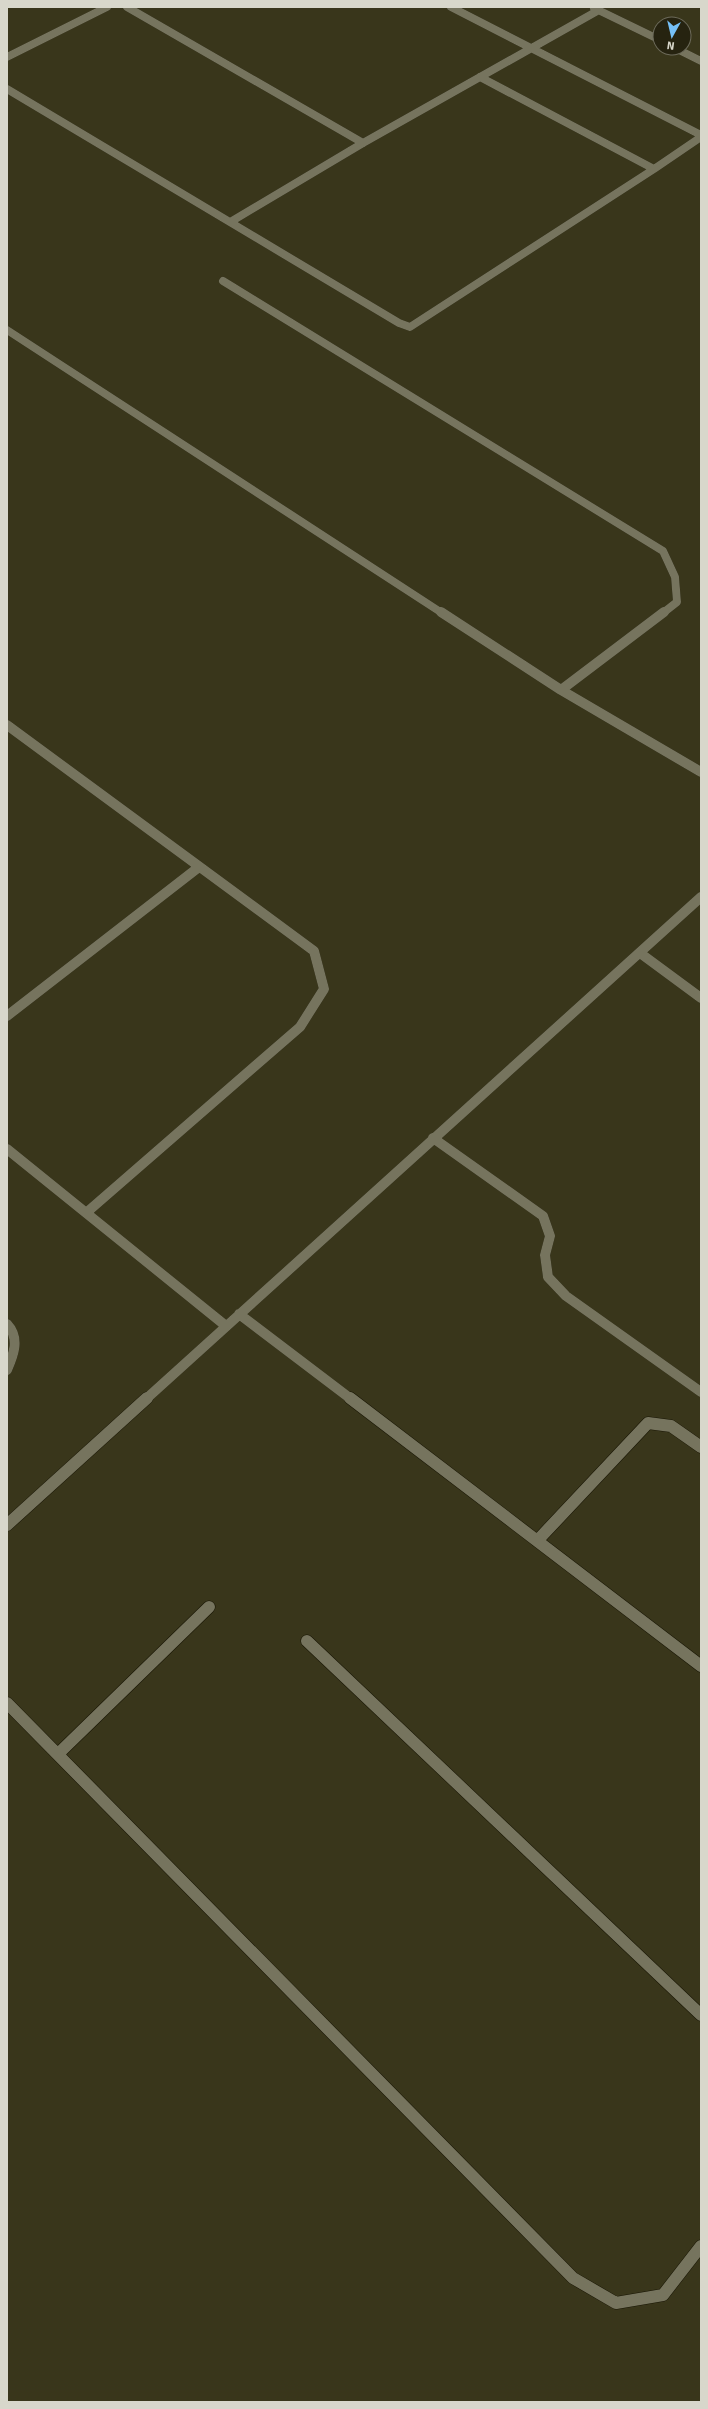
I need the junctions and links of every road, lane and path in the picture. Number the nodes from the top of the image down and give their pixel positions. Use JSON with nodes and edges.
{"nodes":[{"id":1,"x":107,"y":7,"type":"edge"},
{"id":2,"x":127,"y":7,"type":"edge"},
{"id":3,"x":451,"y":7,"type":"edge"},
{"id":4,"x":596,"y":9,"type":"edge"},
{"id":5,"x":652,"y":36,"type":"edge"},
{"id":6,"x":533,"y":48,"type":"junction"},
{"id":7,"x":691,"y":56,"type":"edge"},
{"id":8,"x":7,"y":57,"type":"edge"},
{"id":9,"x":701,"y":61,"type":"edge"},
{"id":10,"x":480,"y":77,"type":"junction"},
{"id":11,"x":7,"y":89,"type":"edge"},
{"id":12,"x":701,"y":136,"type":"edge"},
{"id":13,"x":363,"y":143,"type":"junction"},
{"id":14,"x":654,"y":170,"type":"junction"},
{"id":15,"x":232,"y":221,"type":"junction"},
{"id":16,"x":223,"y":281,"type":"dead end"},
{"id":17,"x":7,"y":330,"type":"edge"},
{"id":18,"x":561,"y":690,"type":"junction"},
{"id":19,"x":7,"y":725,"type":"edge"},
{"id":20,"x":701,"y":772,"type":"edge"},
{"id":21,"x":199,"y":867,"type":"junction"},
{"id":22,"x":701,"y":897,"type":"edge"},
{"id":23,"x":640,"y":952,"type":"junction"},
{"id":24,"x":701,"y":998,"type":"edge"},
{"id":25,"x":7,"y":1016,"type":"edge"},
{"id":26,"x":433,"y":1138,"type":"junction"},
{"id":27,"x":7,"y":1149,"type":"edge"},
{"id":28,"x":86,"y":1213,"type":"junction"},
{"id":29,"x":239,"y":1314,"type":"junction"},
{"id":30,"x":7,"y":1324,"type":"edge"},
{"id":31,"x":226,"y":1326,"type":"junction"},
{"id":32,"x":7,"y":1370,"type":"edge"},
{"id":33,"x":701,"y":1392,"type":"edge"},
{"id":34,"x":701,"y":1447,"type":"edge"},
{"id":35,"x":7,"y":1526,"type":"edge"},
{"id":36,"x":537,"y":1541,"type":"junction"},
{"id":37,"x":209,"y":1607,"type":"dead end"},
{"id":38,"x":307,"y":1641,"type":"dead end"},
{"id":39,"x":701,"y":1666,"type":"edge"},
{"id":40,"x":7,"y":1703,"type":"edge"},
{"id":41,"x":58,"y":1754,"type":"junction"},
{"id":42,"x":701,"y":2015,"type":"edge"},
{"id":43,"x":701,"y":2246,"type":"edge"}],
"edges":[{"from":1,"to":8,"type":"street"},
{"from":2,"to":13,"type":"street"},
{"from":3,"to":6,"type":"street"},
{"from":4,"to":5,"type":"street"},
{"from":4,"to":6,"type":"street"},
{"from":6,"to":10,"type":"street"},
{"from":6,"to":12,"type":"street"},
{"from":7,"to":9,"type":"street"},
{"from":10,"to":13,"type":"street"},
{"from":10,"to":14,"type":"street"},
{"from":11,"to":15,"type":"street"},
{"from":12,"to":14,"type":"street"},
{"from":13,"to":15,"type":"street"},
{"from":14,"to":15,"type":"street"},
{"from":16,"to":18,"type":"street"},
{"from":17,"to":18,"type":"street"},
{"from":18,"to":20,"type":"street"},
{"from":19,"to":21,"type":"street"},
{"from":21,"to":25,"type":"street"},
{"from":21,"to":28,"type":"street"},
{"from":22,"to":23,"type":"street"},
{"from":23,"to":24,"type":"street"},
{"from":23,"to":26,"type":"street"},
{"from":26,"to":29,"type":"street"},
{"from":26,"to":33,"type":"street"},
{"from":27,"to":28,"type":"street"},
{"from":28,"to":31,"type":"street"},
{"from":29,"to":31,"type":"street"},
{"from":29,"to":36,"type":"street"},
{"from":30,"to":32,"type":"street"},
{"from":31,"to":35,"type":"street"},
{"from":34,"to":36,"type":"street"},
{"from":36,"to":39,"type":"street"},
{"from":37,"to":41,"type":"street"},
{"from":38,"to":42,"type":"street"},
{"from":40,"to":41,"type":"street"},
{"from":41,"to":43,"type":"street"}]}
